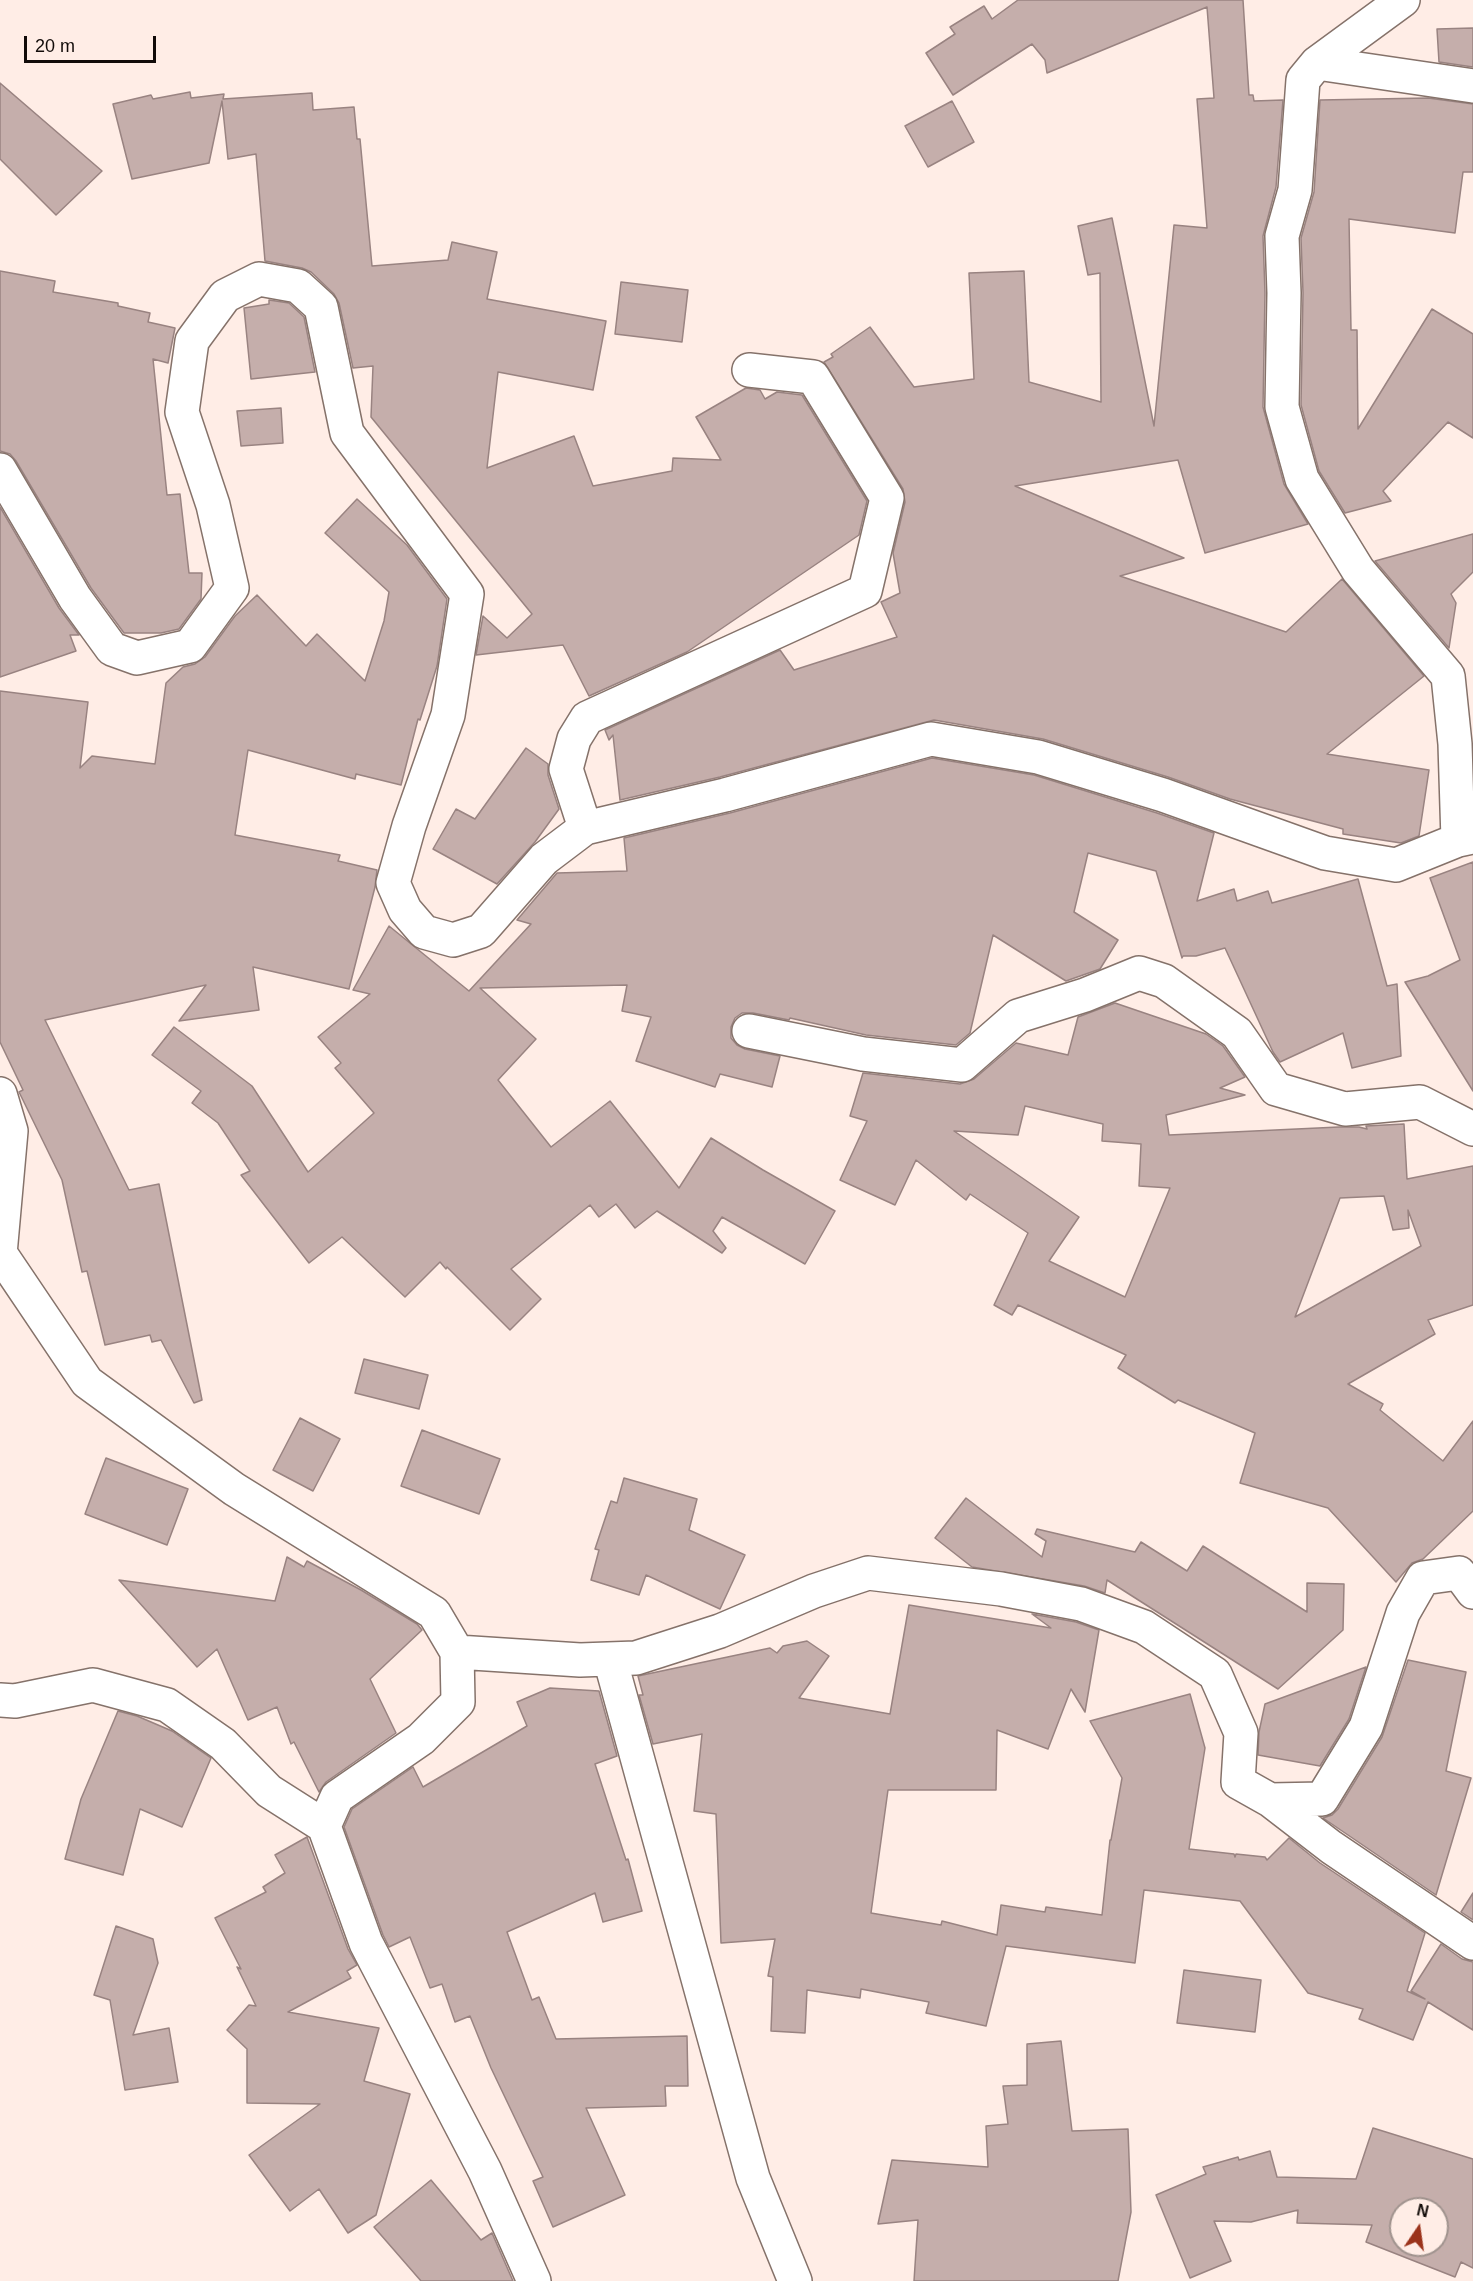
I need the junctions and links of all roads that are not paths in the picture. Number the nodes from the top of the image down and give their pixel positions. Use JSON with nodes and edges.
{"nodes":[{"id":1,"x":1403,"y":0,"type":"edge"},
{"id":2,"x":1317,"y":63,"type":"junction"},
{"id":3,"x":1473,"y":86,"type":"edge"},
{"id":4,"x":749,"y":370,"type":"dead end"},
{"id":5,"x":0,"y":470,"type":"edge"},
{"id":6,"x":585,"y":828,"type":"junction"},
{"id":7,"x":1465,"y":838,"type":"edge"},
{"id":8,"x":749,"y":1031,"type":"dead end"},
{"id":9,"x":0,"y":1094,"type":"edge"},
{"id":10,"x":1473,"y":1129,"type":"edge"},
{"id":11,"x":0,"y":1253,"type":"edge"},
{"id":12,"x":1473,"y":1592,"type":"edge"},
{"id":13,"x":457,"y":1652,"type":"junction"},
{"id":14,"x":610,"y":1659,"type":"junction"},
{"id":15,"x":0,"y":1700,"type":"edge"},
{"id":16,"x":1270,"y":1800,"type":"junction"},
{"id":17,"x":324,"y":1826,"type":"junction"},
{"id":18,"x":1473,"y":1943,"type":"edge"},
{"id":19,"x":534,"y":2281,"type":"edge"},
{"id":20,"x":795,"y":2281,"type":"edge"}],
"edges":[{"from":1,"to":2,"type":"street"},
{"from":2,"to":3,"type":"street"},
{"from":2,"to":7,"type":"street"},
{"from":4,"to":6,"type":"street"},
{"from":5,"to":6,"type":"street"},
{"from":6,"to":7,"type":"street"},
{"from":8,"to":10,"type":"street"},
{"from":9,"to":11,"type":"street"},
{"from":11,"to":13,"type":"street"},
{"from":12,"to":16,"type":"street"},
{"from":13,"to":14,"type":"street"},
{"from":13,"to":17,"type":"street"},
{"from":14,"to":16,"type":"street"},
{"from":14,"to":20,"type":"street"},
{"from":15,"to":17,"type":"street"},
{"from":16,"to":18,"type":"street"},
{"from":17,"to":19,"type":"street"}]}
